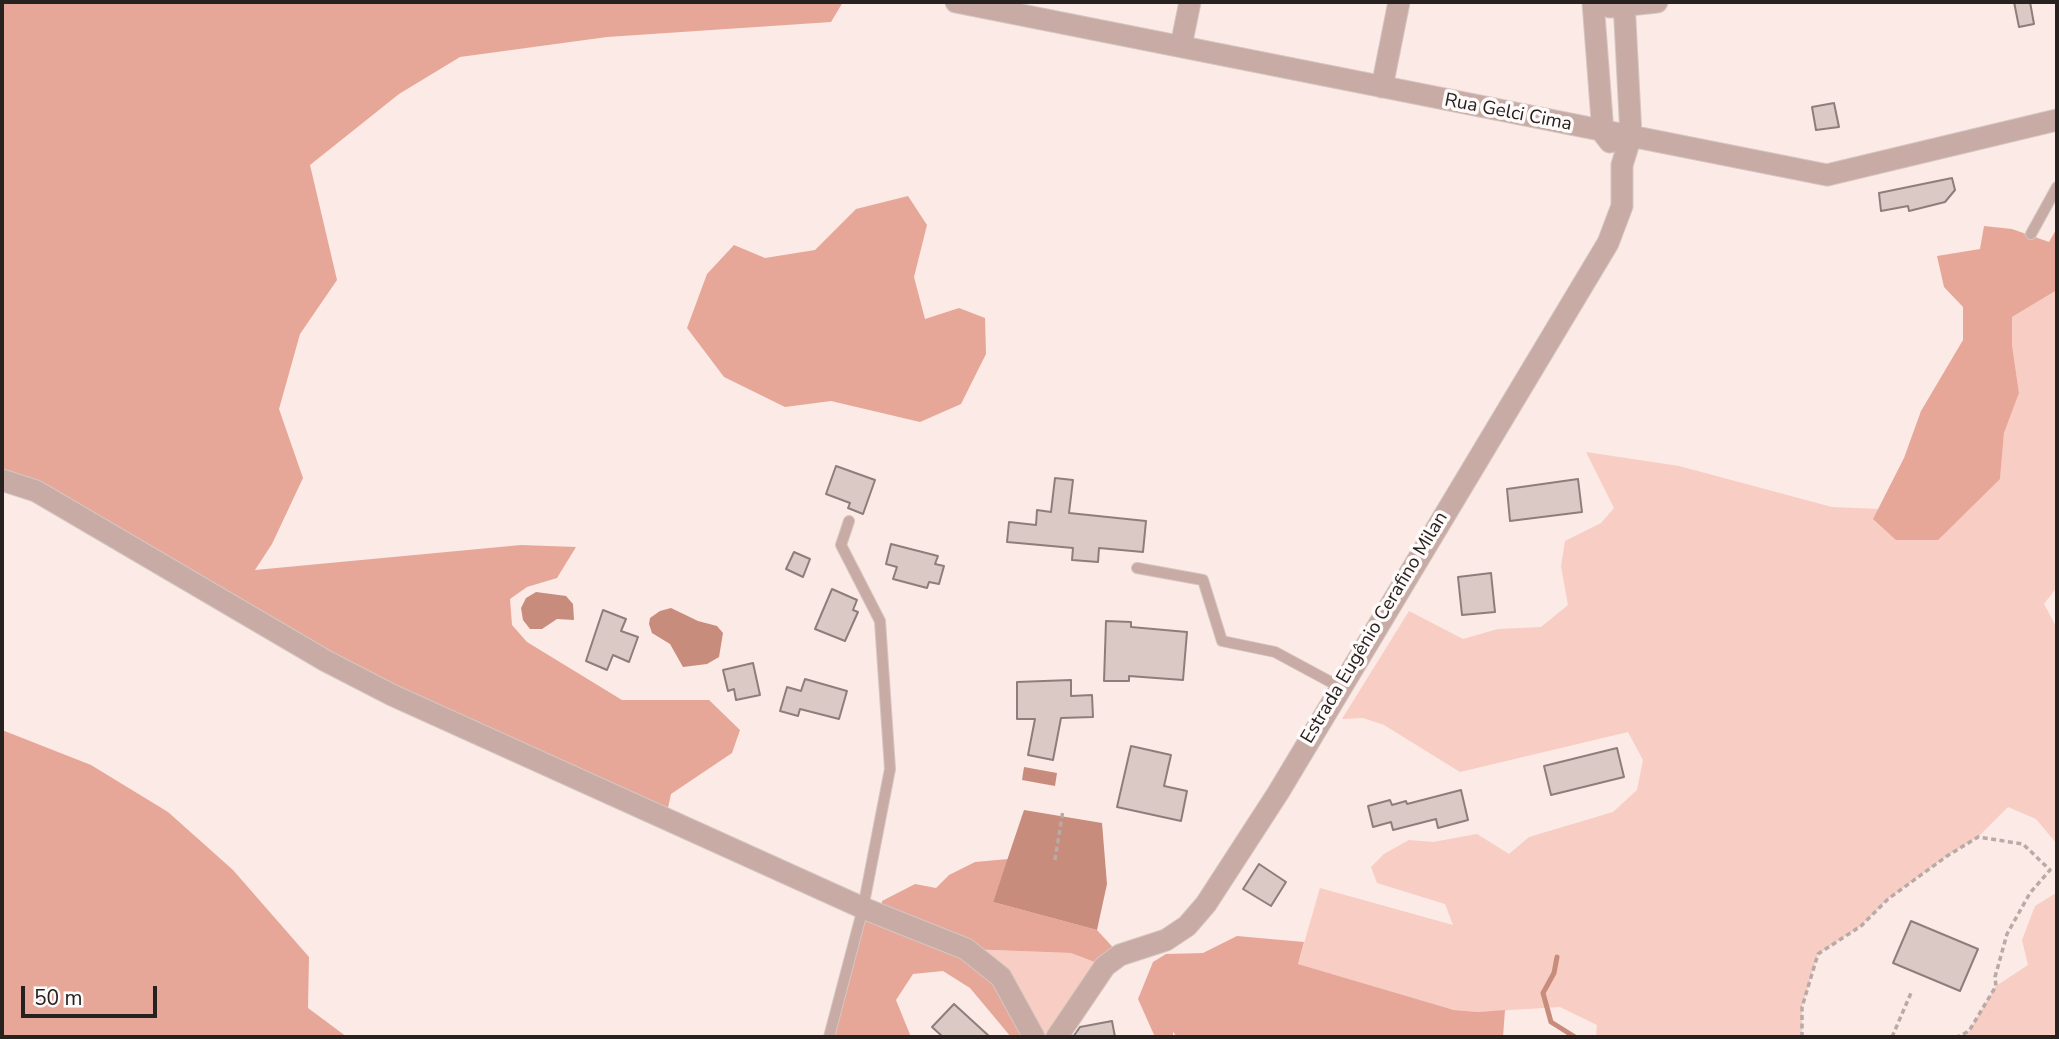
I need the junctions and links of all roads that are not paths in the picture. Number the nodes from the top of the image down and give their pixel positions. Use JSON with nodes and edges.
{"nodes":[{"id":1,"x":956,"y":2,"type":"edge"},
{"id":2,"x":1190,"y":2,"type":"edge"},
{"id":3,"x":1399,"y":2,"type":"edge"},
{"id":4,"x":1657,"y":2,"type":"edge"},
{"id":5,"x":981,"y":4,"type":"edge"},
{"id":6,"x":1624,"y":4,"type":"edge"},
{"id":7,"x":1593,"y":6,"type":"edge"},
{"id":8,"x":1181,"y":46,"type":"junction"},
{"id":9,"x":1382,"y":87,"type":"junction"},
{"id":10,"x":2057,"y":120,"type":"edge"},
{"id":11,"x":1602,"y":133,"type":"junction"},
{"id":12,"x":1630,"y":136,"type":"junction"},
{"id":13,"x":1622,"y":165,"type":"junction"},
{"id":14,"x":2057,"y":187,"type":"edge"},
{"id":15,"x":2031,"y":234,"type":"dead end"},
{"id":16,"x":2,"y":480,"type":"edge"},
{"id":17,"x":849,"y":521,"type":"dead end"},
{"id":18,"x":1137,"y":569,"type":"dead end"},
{"id":19,"x":1340,"y":687,"type":"junction"},
{"id":20,"x":863,"y":908,"type":"junction"},
{"id":21,"x":829,"y":1037,"type":"edge"},
{"id":22,"x":1034,"y":1037,"type":"edge"},
{"id":23,"x":1057,"y":1037,"type":"edge"}],
"edges":[{"from":1,"to":5,"type":"street","name":"Rua Gelci Cima"},
{"from":2,"to":8,"type":"street"},
{"from":3,"to":9,"type":"street"},
{"from":4,"to":6,"type":"street"},
{"from":5,"to":8,"type":"street","name":"Rua Gelci Cima"},
{"from":6,"to":7,"type":"street"},
{"from":6,"to":12,"type":"street","name":"Estrada Eugênio Cerafino Milan"},
{"from":7,"to":11,"type":"street"},
{"from":8,"to":9,"type":"street","name":"Rua Gelci Cima"},
{"from":9,"to":11,"type":"street","name":"Rua Gelci Cima"},
{"from":10,"to":12,"type":"street","name":"Rua Gelci Cima"},
{"from":11,"to":12,"type":"street","name":"Rua Gelci Cima"},
{"from":11,"to":13,"type":"street"},
{"from":12,"to":13,"type":"street","name":"Estrada Eugênio Cerafino Milan"},
{"from":13,"to":19,"type":"street","name":"Estrada Eugênio Cerafino Milan"},
{"from":14,"to":15,"type":"lane"},
{"from":16,"to":20,"type":"street"},
{"from":17,"to":20,"type":"lane"},
{"from":18,"to":19,"type":"lane"},
{"from":19,"to":23,"type":"street","name":"Estrada Eugênio Cerafino Milan"},
{"from":20,"to":21,"type":"lane"},
{"from":20,"to":22,"type":"street"}]}
